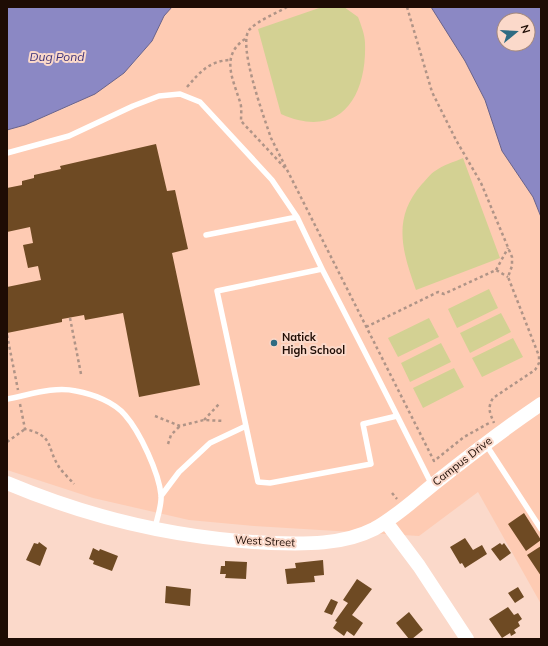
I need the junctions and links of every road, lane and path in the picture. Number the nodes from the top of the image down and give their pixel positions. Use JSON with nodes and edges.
{"nodes":[{"id":1,"x":287,"y":7,"type":"edge"},
{"id":2,"x":407,"y":7,"type":"edge"},
{"id":3,"x":245,"y":39,"type":"junction"},
{"id":4,"x":230,"y":60,"type":"junction"},
{"id":5,"x":187,"y":87,"type":"dead end"},
{"id":6,"x":7,"y":154,"type":"edge"},
{"id":7,"x":289,"y":172,"type":"junction"},
{"id":8,"x":297,"y":217,"type":"junction"},
{"id":9,"x":206,"y":235,"type":"dead end"},
{"id":10,"x":508,"y":248,"type":"junction"},
{"id":11,"x":322,"y":268,"type":"junction"},
{"id":12,"x":496,"y":270,"type":"junction"},
{"id":13,"x":508,"y":277,"type":"junction"},
{"id":14,"x":70,"y":318,"type":"dead end"},
{"id":15,"x":366,"y":327,"type":"junction"},
{"id":16,"x":7,"y":335,"type":"edge"},
{"id":17,"x":82,"y":374,"type":"dead end"},
{"id":18,"x":19,"y":397,"type":"junction"},
{"id":19,"x":7,"y":399,"type":"edge"},
{"id":20,"x":220,"y":404,"type":"dead end"},
{"id":21,"x":541,"y":404,"type":"edge"},
{"id":22,"x":155,"y":416,"type":"dead end"},
{"id":23,"x":397,"y":416,"type":"junction"},
{"id":24,"x":204,"y":420,"type":"junction"},
{"id":25,"x":224,"y":421,"type":"dead end"},
{"id":26,"x":180,"y":426,"type":"junction"},
{"id":27,"x":246,"y":426,"type":"junction"},
{"id":28,"x":25,"y":429,"type":"junction"},
{"id":29,"x":7,"y":442,"type":"edge"},
{"id":30,"x":485,"y":443,"type":"junction"},
{"id":31,"x":168,"y":444,"type":"dead end"},
{"id":32,"x":7,"y":483,"type":"edge"},
{"id":33,"x":74,"y":484,"type":"dead end"},
{"id":34,"x":432,"y":485,"type":"junction"},
{"id":35,"x":161,"y":496,"type":"junction"},
{"id":36,"x":386,"y":522,"type":"junction"},
{"id":37,"x":154,"y":528,"type":"junction"},
{"id":38,"x":541,"y":529,"type":"edge"},
{"id":39,"x":467,"y":639,"type":"edge"}],
"edges":[{"from":1,"to":3,"type":"path"},
{"from":2,"to":10,"type":"path"},
{"from":3,"to":4,"type":"path"},
{"from":3,"to":7,"type":"path"},
{"from":4,"to":5,"type":"path"},
{"from":4,"to":7,"type":"path"},
{"from":6,"to":8,"type":"lane"},
{"from":7,"to":15,"type":"path"},
{"from":8,"to":9,"type":"lane"},
{"from":8,"to":11,"type":"lane"},
{"from":10,"to":12,"type":"path"},
{"from":10,"to":13,"type":"path"},
{"from":11,"to":23,"type":"lane"},
{"from":11,"to":27,"type":"lane"},
{"from":12,"to":13,"type":"path"},
{"from":12,"to":15,"type":"path"},
{"from":13,"to":15,"type":"path"},
{"from":14,"to":17,"type":"path"},
{"from":16,"to":18,"type":"path"},
{"from":18,"to":19,"type":"lane"},
{"from":18,"to":28,"type":"path"},
{"from":18,"to":35,"type":"lane"},
{"from":20,"to":24,"type":"path"},
{"from":21,"to":30,"type":"street","name":"Campus Drive"},
{"from":22,"to":26,"type":"path"},
{"from":23,"to":27,"type":"lane"},
{"from":23,"to":34,"type":"lane"},
{"from":24,"to":25,"type":"path"},
{"from":24,"to":26,"type":"path"},
{"from":26,"to":31,"type":"path"},
{"from":27,"to":35,"type":"lane"},
{"from":28,"to":29,"type":"path"},
{"from":28,"to":33,"type":"path"},
{"from":30,"to":34,"type":"street","name":"Campus Drive"},
{"from":30,"to":38,"type":"lane"},
{"from":32,"to":37,"type":"street","name":"West Street"},
{"from":34,"to":36,"type":"street","name":"Campus Drive"},
{"from":35,"to":37,"type":"lane"},
{"from":36,"to":37,"type":"street","name":"West Street"},
{"from":36,"to":39,"type":"street"}]}
